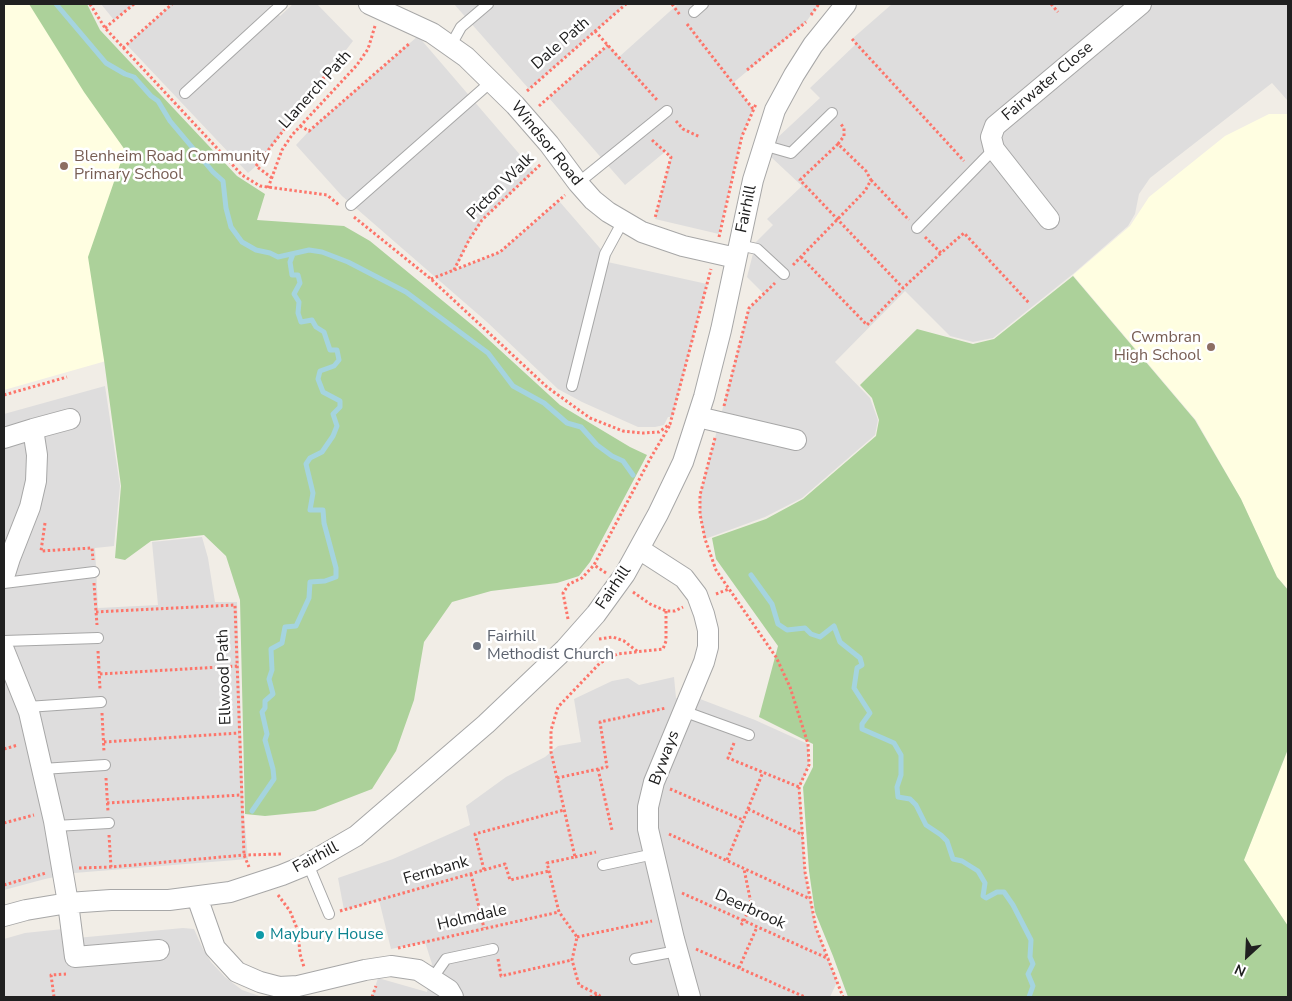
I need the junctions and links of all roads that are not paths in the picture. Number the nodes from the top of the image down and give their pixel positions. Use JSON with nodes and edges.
{"nodes":[{"id":1,"x":282,"y":4,"type":"edge"},
{"id":2,"x":488,"y":4,"type":"edge"},
{"id":3,"x":703,"y":4,"type":"edge"},
{"id":4,"x":846,"y":4,"type":"edge"},
{"id":5,"x":1141,"y":4,"type":"edge"},
{"id":6,"x":374,"y":6,"type":"edge"},
{"id":7,"x":694,"y":12,"type":"dead end"},
{"id":8,"x":451,"y":45,"type":"junction"},
{"id":9,"x":492,"y":81,"type":"junction"},
{"id":10,"x":185,"y":93,"type":"dead end"},
{"id":11,"x":667,"y":111,"type":"road end"},
{"id":12,"x":832,"y":113,"type":"road end"},
{"id":13,"x":763,"y":145,"type":"junction"},
{"id":14,"x":994,"y":149,"type":"junction"},
{"id":15,"x":578,"y":183,"type":"junction"},
{"id":16,"x":346,"y":207,"type":"road end"},
{"id":17,"x":1049,"y":219,"type":"dead end"},
{"id":18,"x":623,"y":221,"type":"junction"},
{"id":19,"x":917,"y":228,"type":"road end"},
{"id":20,"x":738,"y":252,"type":"junction"},
{"id":21,"x":784,"y":274,"type":"road end"},
{"id":22,"x":572,"y":386,"type":"dead end"},
{"id":23,"x":698,"y":418,"type":"junction"},
{"id":24,"x":70,"y":419,"type":"dead end"},
{"id":25,"x":33,"y":430,"type":"junction"},
{"id":26,"x":4,"y":438,"type":"edge"},
{"id":27,"x":796,"y":440,"type":"dead end"},
{"id":28,"x":639,"y":549,"type":"junction"},
{"id":29,"x":94,"y":572,"type":"dead end"},
{"id":30,"x":4,"y":577,"type":"edge"},
{"id":31,"x":4,"y":583,"type":"edge"},
{"id":32,"x":98,"y":638,"type":"dead end"},
{"id":33,"x":4,"y":641,"type":"edge"},
{"id":34,"x":4,"y":650,"type":"edge"},
{"id":35,"x":101,"y":702,"type":"dead end"},
{"id":36,"x":27,"y":707,"type":"junction"},
{"id":37,"x":684,"y":707,"type":"junction"},
{"id":38,"x":749,"y":735,"type":"dead end"},
{"id":39,"x":105,"y":765,"type":"dead end"},
{"id":40,"x":42,"y":769,"type":"junction"},
{"id":41,"x":53,"y":819,"type":"junction"},
{"id":42,"x":109,"y":824,"type":"dead end"},
{"id":43,"x":654,"y":854,"type":"junction"},
{"id":44,"x":308,"y":864,"type":"junction"},
{"id":45,"x":603,"y":865,"type":"dead end"},
{"id":46,"x":197,"y":898,"type":"junction"},
{"id":47,"x":68,"y":903,"type":"junction"},
{"id":48,"x":329,"y":914,"type":"road end"},
{"id":49,"x":4,"y":916,"type":"edge"},
{"id":50,"x":675,"y":945,"type":"junction"},
{"id":51,"x":159,"y":950,"type":"dead end"},
{"id":52,"x":494,"y":950,"type":"road end"},
{"id":53,"x":635,"y":959,"type":"dead end"},
{"id":54,"x":432,"y":979,"type":"junction"},
{"id":55,"x":453,"y":997,"type":"edge"},
{"id":56,"x":690,"y":997,"type":"edge"}],
"edges":[{"from":1,"to":10,"type":"lane"},
{"from":2,"to":8,"type":"lane"},
{"from":3,"to":7,"type":"lane"},
{"from":4,"to":13,"type":"street","name":"Fairhill"},
{"from":5,"to":14,"type":"street","name":"Fairwater Close"},
{"from":6,"to":8,"type":"street","name":"Windsor Road"},
{"from":8,"to":9,"type":"street","name":"Windsor Road"},
{"from":9,"to":15,"type":"street","name":"Windsor Road"},
{"from":9,"to":16,"type":"lane"},
{"from":11,"to":15,"type":"lane"},
{"from":12,"to":13,"type":"lane"},
{"from":13,"to":20,"type":"street","name":"Fairhill"},
{"from":14,"to":17,"type":"street"},
{"from":14,"to":19,"type":"lane"},
{"from":15,"to":18,"type":"street","name":"Windsor Road"},
{"from":18,"to":20,"type":"street","name":"Windsor Road"},
{"from":18,"to":22,"type":"lane"},
{"from":20,"to":21,"type":"lane"},
{"from":20,"to":23,"type":"street","name":"Fairhill"},
{"from":23,"to":27,"type":"street"},
{"from":23,"to":28,"type":"street","name":"Fairhill"},
{"from":24,"to":25,"type":"street"},
{"from":25,"to":26,"type":"street"},
{"from":25,"to":30,"type":"street"},
{"from":28,"to":37,"type":"street","name":"Byways"},
{"from":28,"to":44,"type":"street","name":"Fairhill"},
{"from":29,"to":31,"type":"lane"},
{"from":32,"to":33,"type":"lane"},
{"from":34,"to":36,"type":"street"},
{"from":35,"to":36,"type":"lane"},
{"from":36,"to":40,"type":"street"},
{"from":37,"to":38,"type":"lane"},
{"from":37,"to":43,"type":"street","name":"Byways"},
{"from":39,"to":40,"type":"lane"},
{"from":40,"to":41,"type":"street"},
{"from":41,"to":42,"type":"lane"},
{"from":41,"to":47,"type":"street"},
{"from":43,"to":45,"type":"lane"},
{"from":43,"to":50,"type":"street","name":"Byways"},
{"from":44,"to":46,"type":"street","name":"Fairhill"},
{"from":44,"to":48,"type":"lane"},
{"from":46,"to":47,"type":"street","name":"Fairhill"},
{"from":46,"to":54,"type":"street"},
{"from":47,"to":49,"type":"street","name":"Fairhill"},
{"from":47,"to":51,"type":"street"},
{"from":50,"to":53,"type":"lane"},
{"from":50,"to":56,"type":"street","name":"Byways"},
{"from":52,"to":54,"type":"lane"},
{"from":54,"to":55,"type":"street"}]}
